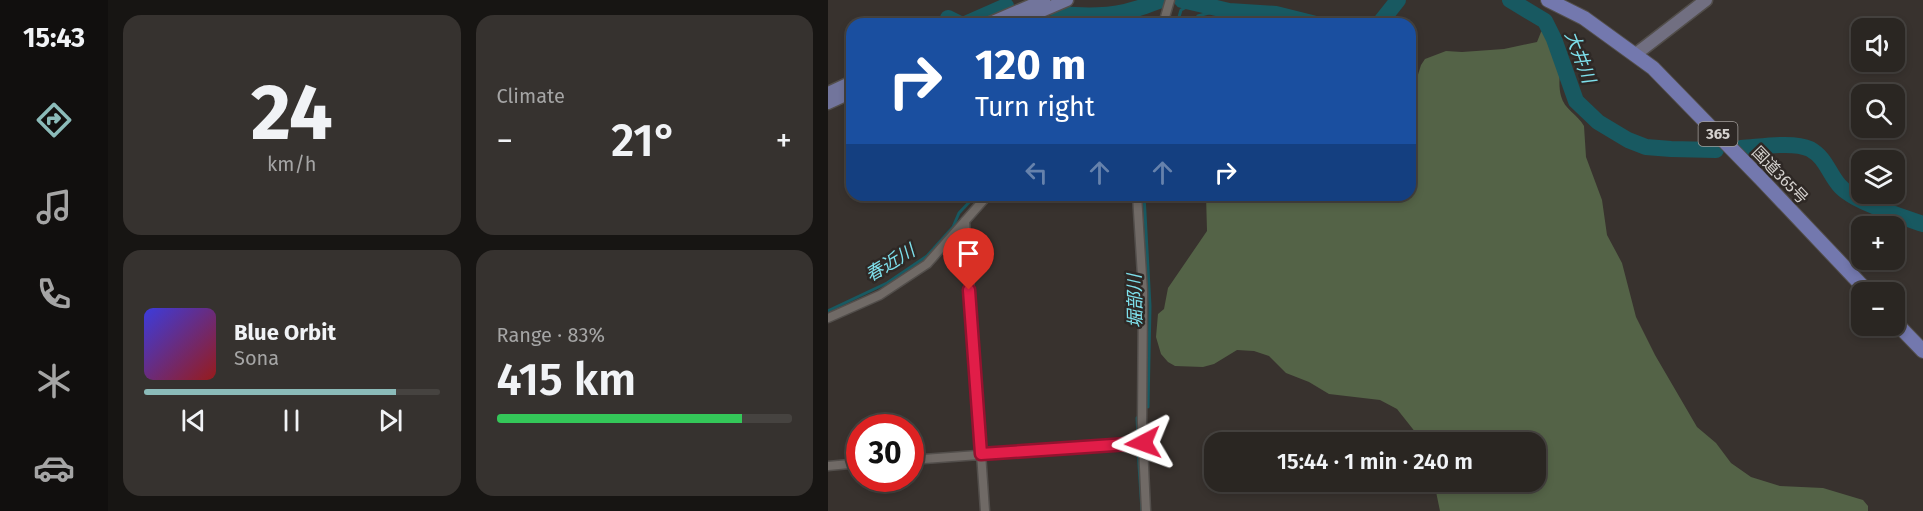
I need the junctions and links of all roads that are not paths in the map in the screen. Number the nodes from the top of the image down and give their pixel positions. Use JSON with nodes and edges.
{"nodes":[{"id":1,"x":1044,"y":0,"type":"edge"},
{"id":2,"x":1066,"y":0,"type":"edge"},
{"id":3,"x":1170,"y":0,"type":"edge"},
{"id":4,"x":1548,"y":0,"type":"edge"},
{"id":5,"x":1706,"y":0,"type":"edge"},
{"id":6,"x":1002,"y":18,"type":"edge"},
{"id":7,"x":1025,"y":18,"type":"edge"},
{"id":8,"x":1164,"y":18,"type":"edge"},
{"id":9,"x":1636,"y":54,"type":"junction"},
{"id":10,"x":846,"y":85,"type":"edge"},
{"id":11,"x":828,"y":93,"type":"edge"},
{"id":12,"x":846,"y":95,"type":"edge"},
{"id":13,"x":828,"y":103,"type":"edge"},
{"id":14,"x":983,"y":201,"type":"edge"},
{"id":15,"x":1137,"y":201,"type":"edge"},
{"id":16,"x":965,"y":221,"type":"junction"},
{"id":17,"x":1859,"y":282,"type":"edge"},
{"id":18,"x":828,"y":318,"type":"edge"},
{"id":19,"x":1905,"y":332,"type":"edge"},
{"id":20,"x":1923,"y":351,"type":"edge"},
{"id":21,"x":1143,"y":443,"type":"junction"},
{"id":22,"x":981,"y":454,"type":"junction"},
{"id":23,"x":924,"y":459,"type":"edge"},
{"id":24,"x":846,"y":465,"type":"edge"},
{"id":25,"x":828,"y":466,"type":"edge"},
{"id":26,"x":985,"y":511,"type":"edge"},
{"id":27,"x":1146,"y":511,"type":"edge"}],
"edges":[{"from":1,"to":6,"type":"main road"},
{"from":2,"to":7,"type":"main road"},
{"from":3,"to":8,"type":"street"},
{"from":4,"to":9,"type":"highway","name":"国道365号","number":"365"},
{"from":5,"to":9,"type":"main road"},
{"from":9,"to":17,"type":"highway","name":"国道365号","number":"365"},
{"from":10,"to":11,"type":"main road"},
{"from":12,"to":13,"type":"main road"},
{"from":14,"to":16,"type":"street"},
{"from":15,"to":21,"type":"street"},
{"from":16,"to":18,"type":"street"},
{"from":16,"to":22,"type":"street"},
{"from":19,"to":20,"type":"highway"},
{"from":21,"to":22,"type":"street"},
{"from":21,"to":27,"type":"street"},
{"from":22,"to":23,"type":"street"},
{"from":22,"to":26,"type":"street"},
{"from":24,"to":25,"type":"street"}]}
